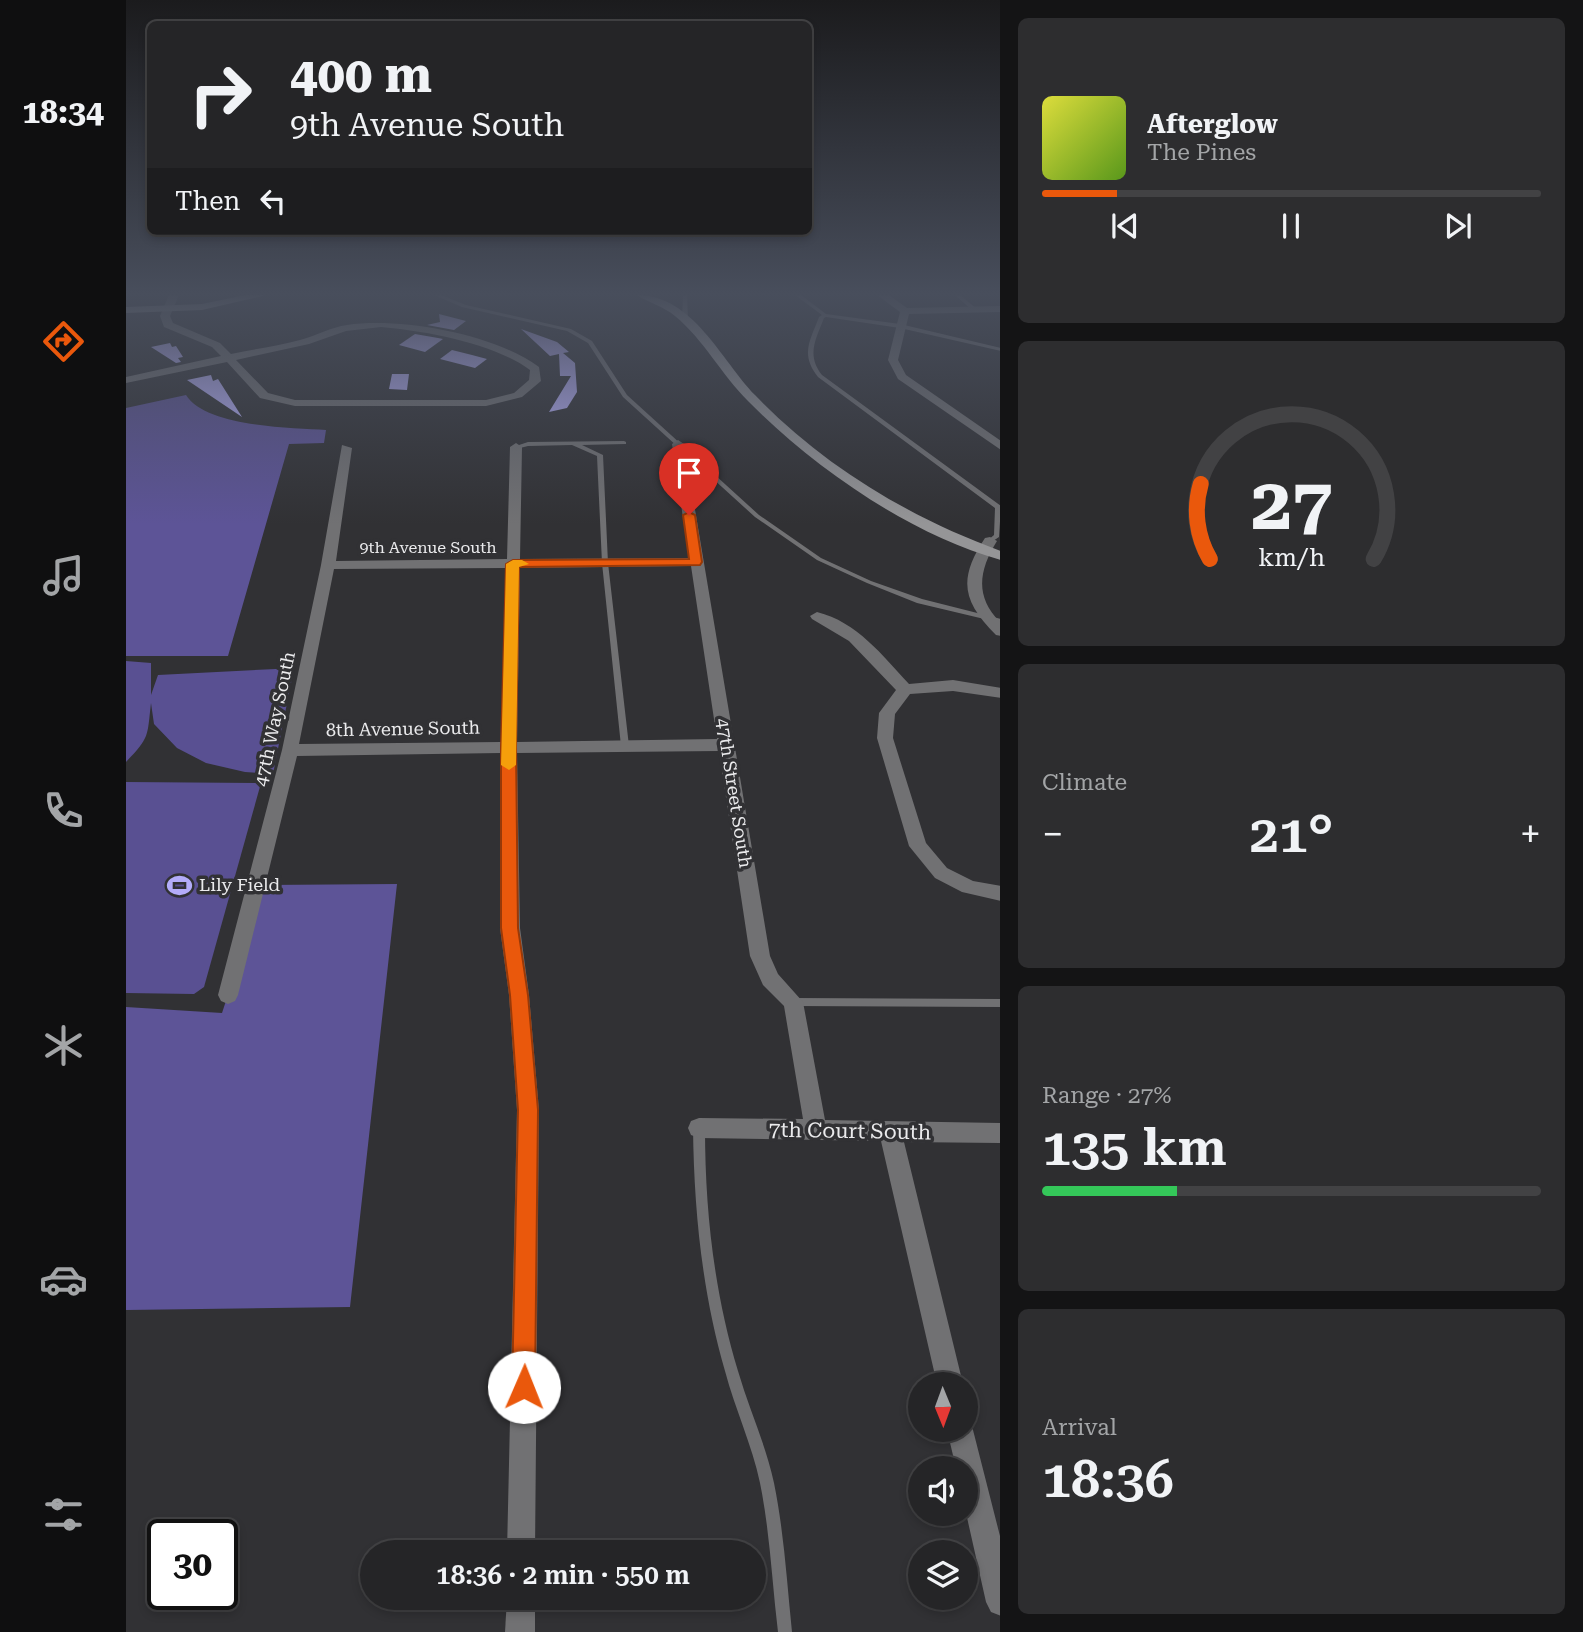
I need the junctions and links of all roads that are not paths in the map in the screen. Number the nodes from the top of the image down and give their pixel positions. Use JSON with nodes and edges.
{"nodes":[{"id":1,"x":167,"y":371,"type":"edge"},
{"id":2,"x":241,"y":371,"type":"edge"},
{"id":3,"x":534,"y":371,"type":"edge"},
{"id":4,"x":609,"y":371,"type":"edge"},
{"id":5,"x":728,"y":371,"type":"edge"},
{"id":6,"x":815,"y":371,"type":"edge"},
{"id":7,"x":899,"y":371,"type":"edge"},
{"id":8,"x":126,"y":380,"type":"edge"},
{"id":9,"x":624,"y":443,"type":"dead end"},
{"id":10,"x":574,"y":444,"type":"junction"},
{"id":11,"x":678,"y":444,"type":"junction"},
{"id":12,"x":516,"y":447,"type":"joint"},
{"id":13,"x":1000,"y":447,"type":"edge"},
{"id":14,"x":346,"y":449,"type":"dead end"},
{"id":15,"x":991,"y":545,"type":"edge"},
{"id":16,"x":1000,"y":556,"type":"edge"},
{"id":17,"x":696,"y":562,"type":"junction"},
{"id":18,"x":605,"y":563,"type":"junction"},
{"id":19,"x":513,"y":564,"type":"junction"},
{"id":20,"x":328,"y":565,"type":"junction"},
{"id":21,"x":817,"y":616,"type":"dead end"},
{"id":22,"x":984,"y":616,"type":"junction"},
{"id":23,"x":1000,"y":621,"type":"edge"},
{"id":24,"x":1000,"y":632,"type":"edge"},
{"id":25,"x":905,"y":690,"type":"junction"},
{"id":26,"x":1000,"y":693,"type":"edge"},
{"id":27,"x":726,"y":745,"type":"junction"},
{"id":28,"x":625,"y":746,"type":"junction"},
{"id":29,"x":509,"y":747,"type":"junction"},
{"id":30,"x":290,"y":750,"type":"junction"},
{"id":31,"x":1000,"y":894,"type":"edge"},
{"id":32,"x":228,"y":995,"type":"dead end"},
{"id":33,"x":793,"y":1002,"type":"junction"},
{"id":34,"x":1000,"y":1003,"type":"edge"},
{"id":35,"x":699,"y":1128,"type":"joint"},
{"id":36,"x":816,"y":1130,"type":"junction"},
{"id":37,"x":890,"y":1131,"type":"junction"},
{"id":38,"x":1000,"y":1133,"type":"edge"},
{"id":39,"x":947,"y":1372,"type":"edge"},
{"id":40,"x":963,"y":1442,"type":"edge"},
{"id":41,"x":521,"y":1540,"type":"edge"},
{"id":42,"x":1000,"y":1602,"type":"edge"},
{"id":43,"x":520,"y":1610,"type":"edge"},
{"id":44,"x":520,"y":1632,"type":"edge"},
{"id":45,"x":785,"y":1632,"type":"edge"}],
"edges":[{"from":1,"to":8,"type":"street"},
{"from":2,"to":3,"type":"street"},
{"from":4,"to":11,"type":"lane"},
{"from":5,"to":15,"type":"street"},
{"from":6,"to":15,"type":"lane"},
{"from":7,"to":13,"type":"street"},
{"from":9,"to":10,"type":"lane"},
{"from":10,"to":12,"type":"lane"},
{"from":10,"to":18,"type":"lane"},
{"from":11,"to":17,"type":"street","name":"47th Street South"},
{"from":11,"to":22,"type":"lane"},
{"from":12,"to":19,"type":"street"},
{"from":14,"to":20,"type":"street","name":"47th Way South"},
{"from":15,"to":16,"type":"street"},
{"from":15,"to":22,"type":"street"},
{"from":17,"to":18,"type":"street","name":"9th Avenue South"},
{"from":17,"to":27,"type":"street","name":"47th Street South"},
{"from":18,"to":19,"type":"street","name":"9th Avenue South"},
{"from":18,"to":28,"type":"lane"},
{"from":19,"to":20,"type":"street","name":"9th Avenue South"},
{"from":19,"to":29,"type":"street"},
{"from":20,"to":30,"type":"street","name":"47th Way South"},
{"from":21,"to":25,"type":"street"},
{"from":22,"to":23,"type":"lane"},
{"from":22,"to":24,"type":"street"},
{"from":25,"to":26,"type":"street"},
{"from":25,"to":31,"type":"street"},
{"from":27,"to":28,"type":"street","name":"8th Avenue South"},
{"from":27,"to":33,"type":"street","name":"47th Street South"},
{"from":28,"to":29,"type":"street","name":"8th Avenue South"},
{"from":29,"to":30,"type":"street","name":"8th Avenue South"},
{"from":29,"to":41,"type":"street"},
{"from":30,"to":32,"type":"street","name":"47th Way South"},
{"from":33,"to":34,"type":"lane"},
{"from":33,"to":36,"type":"street"},
{"from":35,"to":36,"type":"street","name":"7th Court South"},
{"from":35,"to":45,"type":"lane"},
{"from":36,"to":37,"type":"street","name":"7th Court South"},
{"from":37,"to":38,"type":"street","name":"7th Court South"},
{"from":37,"to":39,"type":"street"},
{"from":40,"to":42,"type":"street"},
{"from":43,"to":44,"type":"street"}]}
